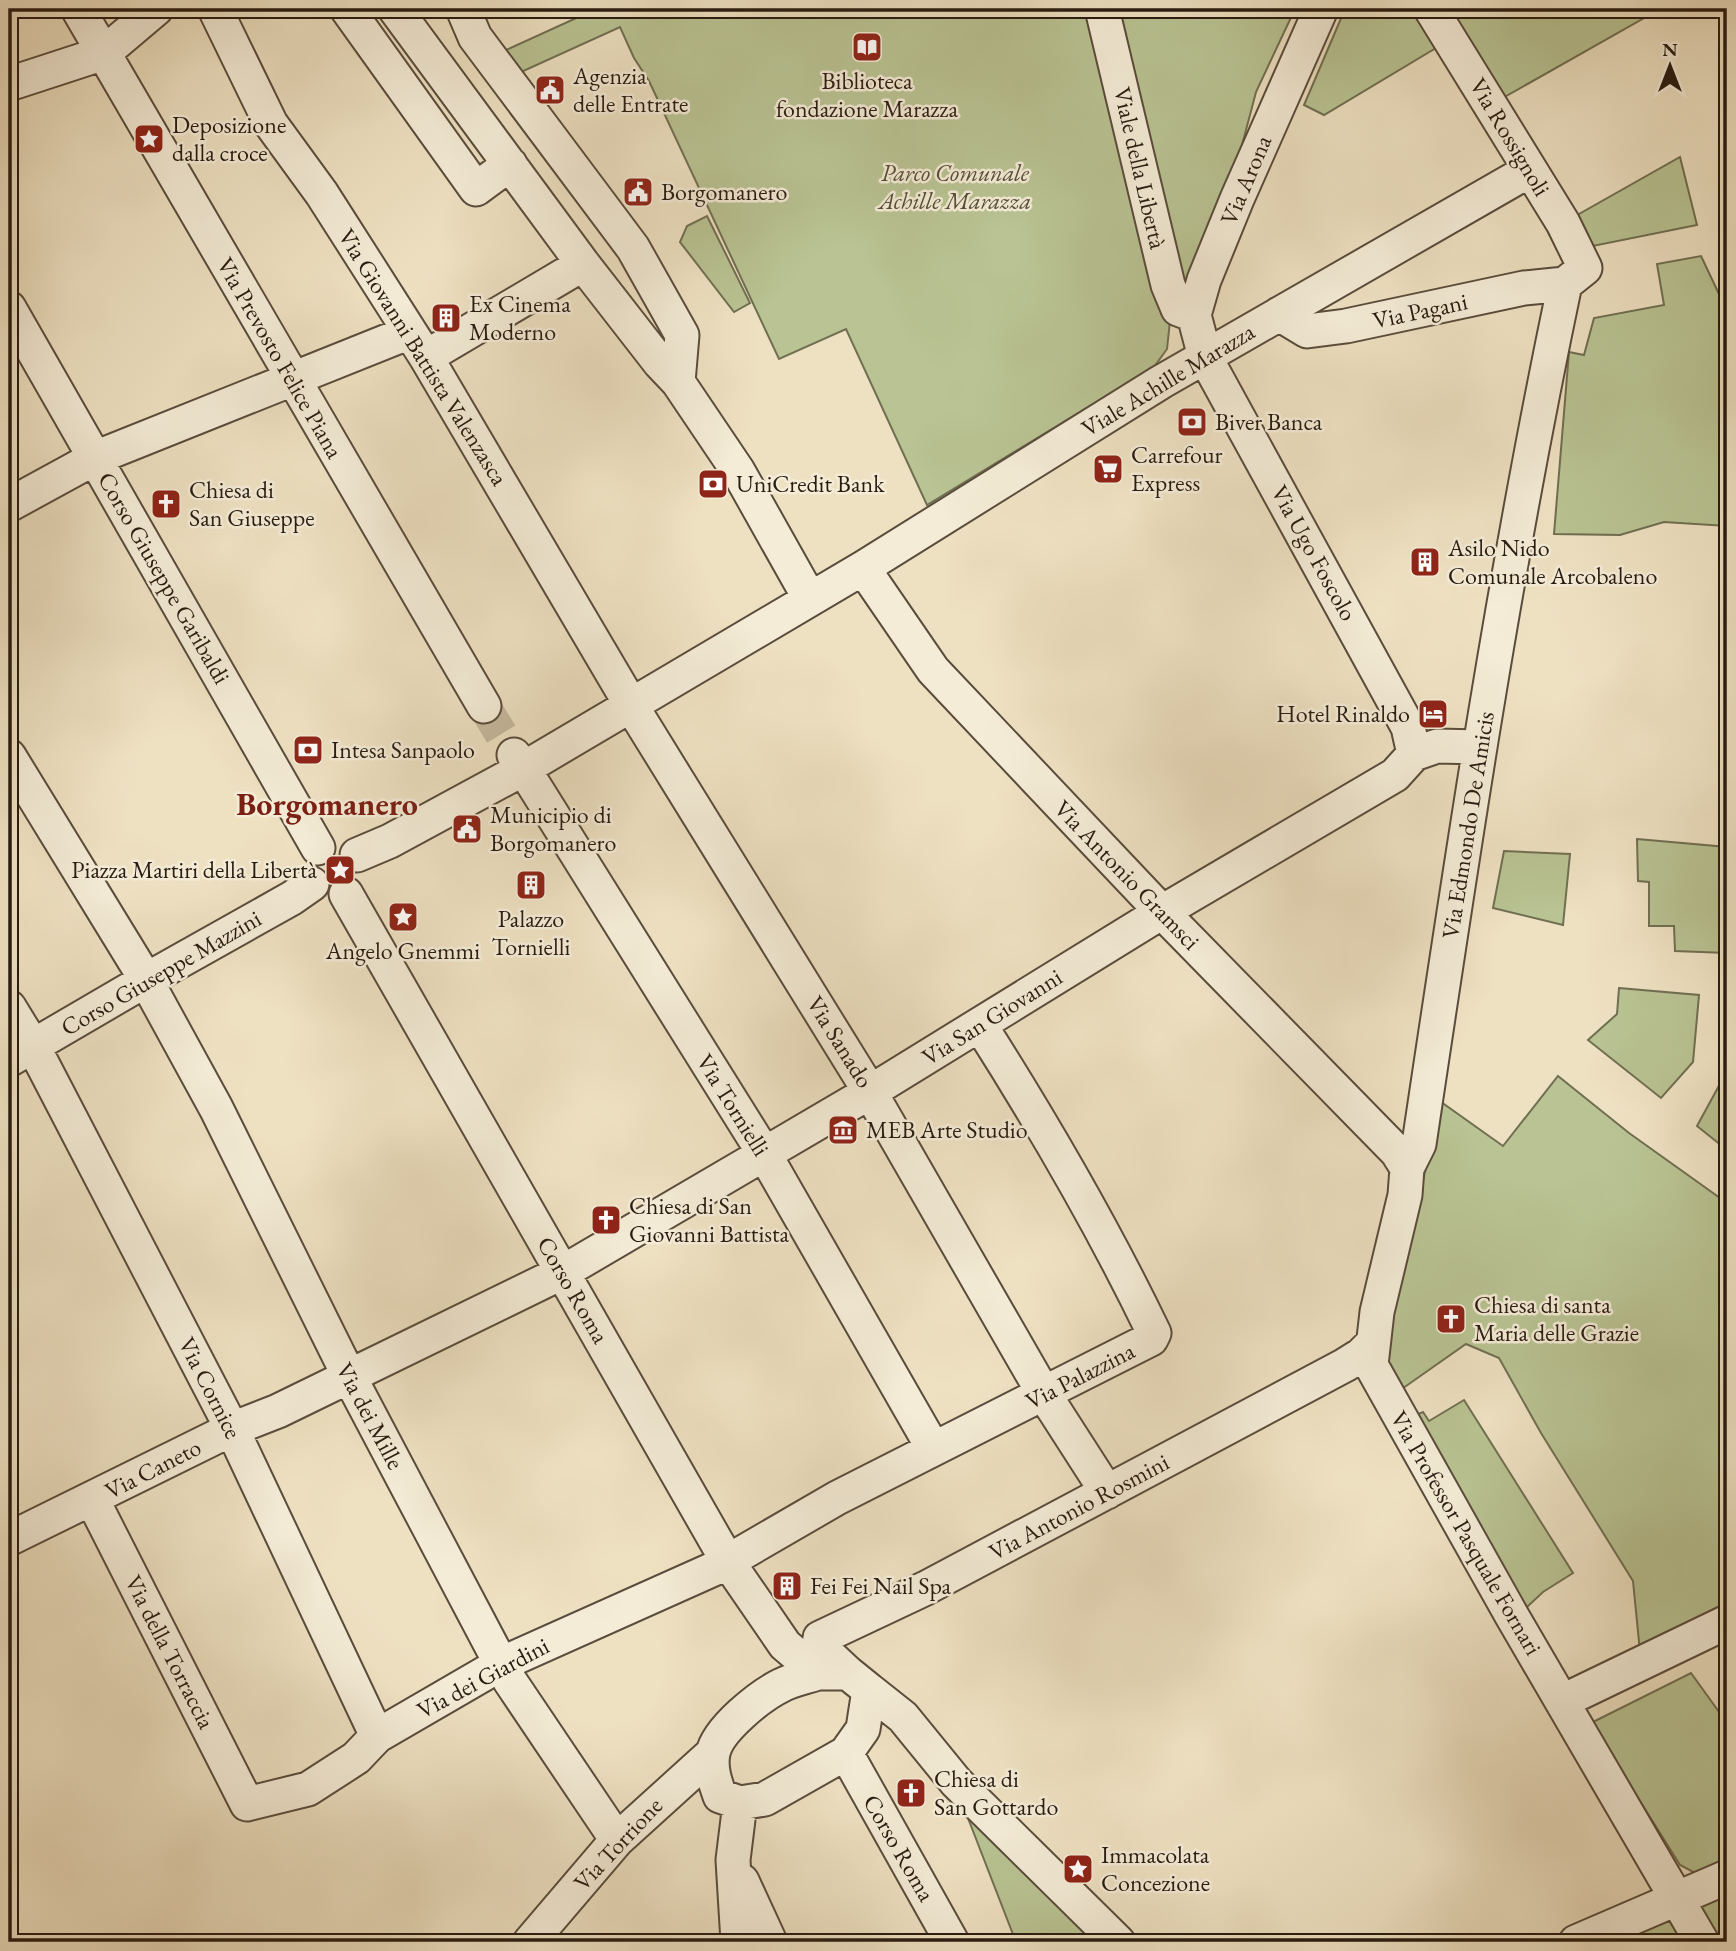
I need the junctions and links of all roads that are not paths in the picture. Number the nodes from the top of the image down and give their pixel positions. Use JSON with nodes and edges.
{"nodes":[{"id":1,"x":78,"y":9,"type":"edge"},
{"id":2,"x":156,"y":9,"type":"edge"},
{"id":3,"x":215,"y":9,"type":"edge"},
{"id":4,"x":347,"y":9,"type":"edge"},
{"id":5,"x":395,"y":9,"type":"edge"},
{"id":6,"x":463,"y":9,"type":"edge"},
{"id":7,"x":1102,"y":9,"type":"edge"},
{"id":8,"x":1321,"y":9,"type":"edge"},
{"id":9,"x":1431,"y":9,"type":"edge"},
{"id":10,"x":104,"y":53,"type":"junction"},
{"id":11,"x":9,"y":84,"type":"edge"},
{"id":12,"x":510,"y":164,"type":"junction"},
{"id":13,"x":1530,"y":170,"type":"junction"},
{"id":14,"x":596,"y":199,"type":"junction"},
{"id":15,"x":562,"y":234,"type":"junction"},
{"id":16,"x":583,"y":264,"type":"junction"},
{"id":17,"x":1575,"y":276,"type":"junction"},
{"id":18,"x":9,"y":308,"type":"edge"},
{"id":19,"x":1279,"y":314,"type":"junction"},
{"id":20,"x":1194,"y":315,"type":"junction"},
{"id":21,"x":418,"y":345,"type":"junction"},
{"id":22,"x":1205,"y":356,"type":"junction"},
{"id":23,"x":292,"y":378,"type":"junction"},
{"id":24,"x":678,"y":382,"type":"junction"},
{"id":25,"x":94,"y":458,"type":"junction"},
{"id":26,"x":9,"y":505,"type":"edge"},
{"id":27,"x":863,"y":568,"type":"junction"},
{"id":28,"x":810,"y":599,"type":"junction"},
{"id":29,"x":631,"y":705,"type":"junction"},
{"id":30,"x":484,"y":706,"type":"tunnel mouth"},
{"id":31,"x":1480,"y":747,"type":"junction"},
{"id":32,"x":1414,"y":754,"type":"junction"},
{"id":33,"x":9,"y":756,"type":"edge"},
{"id":34,"x":518,"y":762,"type":"junction"},
{"id":35,"x":318,"y":848,"type":"junction"},
{"id":36,"x":357,"y":855,"type":"junction"},
{"id":37,"x":312,"y":884,"type":"junction"},
{"id":38,"x":346,"y":894,"type":"junction"},
{"id":39,"x":1162,"y":912,"type":"junction"},
{"id":40,"x":146,"y":980,"type":"junction"},
{"id":41,"x":9,"y":1007,"type":"edge"},
{"id":42,"x":981,"y":1025,"type":"junction"},
{"id":43,"x":21,"y":1053,"type":"edge"},
{"id":44,"x":870,"y":1092,"type":"junction"},
{"id":45,"x":765,"y":1155,"type":"junction"},
{"id":46,"x":1407,"y":1168,"type":"junction"},
{"id":47,"x":563,"y":1272,"type":"junction"},
{"id":48,"x":1372,"y":1354,"type":"junction"},
{"id":49,"x":349,"y":1376,"type":"junction"},
{"id":50,"x":1044,"y":1394,"type":"junction"},
{"id":51,"x":232,"y":1429,"type":"junction"},
{"id":52,"x":933,"y":1448,"type":"junction"},
{"id":53,"x":1107,"y":1492,"type":"junction"},
{"id":54,"x":92,"y":1499,"type":"junction"},
{"id":55,"x":9,"y":1539,"type":"edge"},
{"id":56,"x":728,"y":1562,"type":"junction"},
{"id":57,"x":1727,"y":1622,"type":"edge"},
{"id":58,"x":501,"y":1664,"type":"junction"},
{"id":59,"x":845,"y":1679,"type":"junction"},
{"id":60,"x":1563,"y":1700,"type":"junction"},
{"id":61,"x":377,"y":1736,"type":"junction"},
{"id":62,"x":854,"y":1741,"type":"junction"},
{"id":63,"x":713,"y":1752,"type":"junction"},
{"id":64,"x":956,"y":1782,"type":"junction"},
{"id":65,"x":740,"y":1803,"type":"junction"},
{"id":66,"x":247,"y":1804,"type":"joint"},
{"id":67,"x":617,"y":1840,"type":"junction"},
{"id":68,"x":733,"y":1860,"type":"junction"},
{"id":69,"x":1727,"y":1877,"type":"edge"},
{"id":70,"x":1678,"y":1898,"type":"junction"},
{"id":71,"x":530,"y":1942,"type":"edge"},
{"id":72,"x":738,"y":1942,"type":"edge"},
{"id":73,"x":770,"y":1942,"type":"edge"},
{"id":74,"x":952,"y":1942,"type":"edge"},
{"id":75,"x":1118,"y":1942,"type":"edge"},
{"id":76,"x":1576,"y":1942,"type":"edge"},
{"id":77,"x":1702,"y":1942,"type":"edge"}],
"edges":[{"from":1,"to":10,"type":"street","name":"Via Prevosto Felice Piana"},
{"from":2,"to":10,"type":"street"},
{"from":3,"to":21,"type":"street","name":"Via Giovanni Battista Valenzasca"},
{"from":4,"to":12,"type":"street"},
{"from":5,"to":12,"type":"street"},
{"from":6,"to":14,"type":"street"},
{"from":7,"to":20,"type":"street","name":"Viale della Libertà"},
{"from":8,"to":20,"type":"street","name":"Via Arona"},
{"from":9,"to":13,"type":"street","name":"Via Rossignoli"},
{"from":10,"to":11,"type":"street"},
{"from":10,"to":23,"type":"street","name":"Via Prevosto Felice Piana"},
{"from":12,"to":15,"type":"street"},
{"from":13,"to":17,"type":"street","name":"Via Rossignoli"},
{"from":13,"to":19,"type":"street","name":"Viale Achille Marazza"},
{"from":14,"to":15,"type":"street"},
{"from":14,"to":24,"type":"street"},
{"from":15,"to":16,"type":"street"},
{"from":16,"to":21,"type":"street"},
{"from":16,"to":24,"type":"street"},
{"from":17,"to":19,"type":"street","name":"Via Pagani"},
{"from":17,"to":31,"type":"street","name":"Via Edmondo De Amicis"},
{"from":18,"to":25,"type":"street","name":"Corso Giuseppe Garibaldi"},
{"from":19,"to":22,"type":"street","name":"Viale Achille Marazza"},
{"from":20,"to":22,"type":"street"},
{"from":21,"to":23,"type":"street"},
{"from":21,"to":29,"type":"street","name":"Via Giovanni Battista Valenzasca"},
{"from":22,"to":27,"type":"street","name":"Viale Achille Marazza"},
{"from":22,"to":32,"type":"street","name":"Via Ugo Foscolo"},
{"from":23,"to":25,"type":"street"},
{"from":23,"to":30,"type":"street","name":"Via Prevosto Felice Piana"},
{"from":24,"to":28,"type":"street"},
{"from":25,"to":26,"type":"street"},
{"from":25,"to":35,"type":"street","name":"Corso Giuseppe Garibaldi"},
{"from":27,"to":28,"type":"street","name":"Viale Achille Marazza"},
{"from":27,"to":39,"type":"street","name":"Via Antonio Gramsci"},
{"from":28,"to":29,"type":"street","name":"Viale Achille Marazza"},
{"from":29,"to":34,"type":"street","name":"Viale Achille Marazza"},
{"from":29,"to":44,"type":"street","name":"Via Sanado"},
{"from":31,"to":32,"type":"street"},
{"from":31,"to":46,"type":"street","name":"Via Edmondo De Amicis"},
{"from":32,"to":39,"type":"street","name":"Via San Giovanni"},
{"from":33,"to":40,"type":"street","name":"Via dei Mille"},
{"from":34,"to":36,"type":"street","name":"Viale Achille Marazza"},
{"from":34,"to":45,"type":"street","name":"Via Tornielli"},
{"from":35,"to":36,"type":"street"},
{"from":35,"to":37,"type":"street"},
{"from":36,"to":38,"type":"street"},
{"from":37,"to":38,"type":"street"},
{"from":37,"to":40,"type":"street","name":"Corso Giuseppe Mazzini"},
{"from":38,"to":47,"type":"street","name":"Corso Roma"},
{"from":39,"to":42,"type":"street","name":"Via San Giovanni"},
{"from":39,"to":46,"type":"street","name":"Via Antonio Gramsci"},
{"from":40,"to":43,"type":"street","name":"Corso Giuseppe Mazzini"},
{"from":40,"to":49,"type":"street","name":"Via dei Mille"},
{"from":41,"to":43,"type":"street","name":"Via Cornice"},
{"from":42,"to":44,"type":"street","name":"Via San Giovanni"},
{"from":42,"to":50,"type":"street","name":"Via Palazzina"},
{"from":43,"to":51,"type":"street","name":"Via Cornice"},
{"from":44,"to":45,"type":"street","name":"Via San Giovanni"},
{"from":44,"to":50,"type":"street","name":"Via Sanado"},
{"from":45,"to":47,"type":"street","name":"Via San Giovanni"},
{"from":45,"to":52,"type":"street","name":"Via Tornielli"},
{"from":46,"to":48,"type":"street","name":"Via Edmondo De Amicis"},
{"from":47,"to":49,"type":"street","name":"Via Caneto"},
{"from":47,"to":56,"type":"street","name":"Corso Roma"},
{"from":48,"to":53,"type":"street","name":"Via Antonio Rosmini"},
{"from":48,"to":60,"type":"street","name":"Via Professor Pasquale Fornari"},
{"from":49,"to":51,"type":"street","name":"Via Caneto"},
{"from":49,"to":58,"type":"street","name":"Via dei Mille"},
{"from":50,"to":52,"type":"street","name":"Via Palazzina"},
{"from":50,"to":53,"type":"street","name":"Via Sanado"},
{"from":51,"to":54,"type":"street","name":"Via Caneto"},
{"from":51,"to":61,"type":"street","name":"Via Cornice"},
{"from":52,"to":56,"type":"street","name":"Via Palazzina"},
{"from":53,"to":59,"type":"street","name":"Via Antonio Rosmini"},
{"from":54,"to":55,"type":"street","name":"Via Caneto"},
{"from":54,"to":66,"type":"street","name":"Via della Torraccia"},
{"from":56,"to":58,"type":"street","name":"Via dei Giardini"},
{"from":56,"to":59,"type":"street","name":"Corso Roma"},
{"from":57,"to":60,"type":"street"},
{"from":58,"to":61,"type":"street","name":"Via dei Giardini"},
{"from":58,"to":67,"type":"street","name":"Via dei Mille"},
{"from":59,"to":62,"type":"street"},
{"from":59,"to":63,"type":"street","name":"Via Torrione"},
{"from":59,"to":64,"type":"street"},
{"from":60,"to":70,"type":"street","name":"Via Professor Pasquale Fornari"},
{"from":61,"to":66,"type":"street","name":"Via dei Giardini"},
{"from":62,"to":64,"type":"street"},
{"from":62,"to":65,"type":"street"},
{"from":62,"to":74,"type":"street","name":"Corso Roma"},
{"from":63,"to":65,"type":"street"},
{"from":63,"to":67,"type":"street","name":"Via Torrione"},
{"from":64,"to":75,"type":"street"},
{"from":65,"to":68,"type":"street"},
{"from":67,"to":71,"type":"street","name":"Via Torrione"},
{"from":68,"to":72,"type":"street"},
{"from":68,"to":73,"type":"street"},
{"from":69,"to":70,"type":"street"},
{"from":70,"to":76,"type":"street"},
{"from":70,"to":77,"type":"street","name":"Via Professor Pasquale Fornari"}]}
